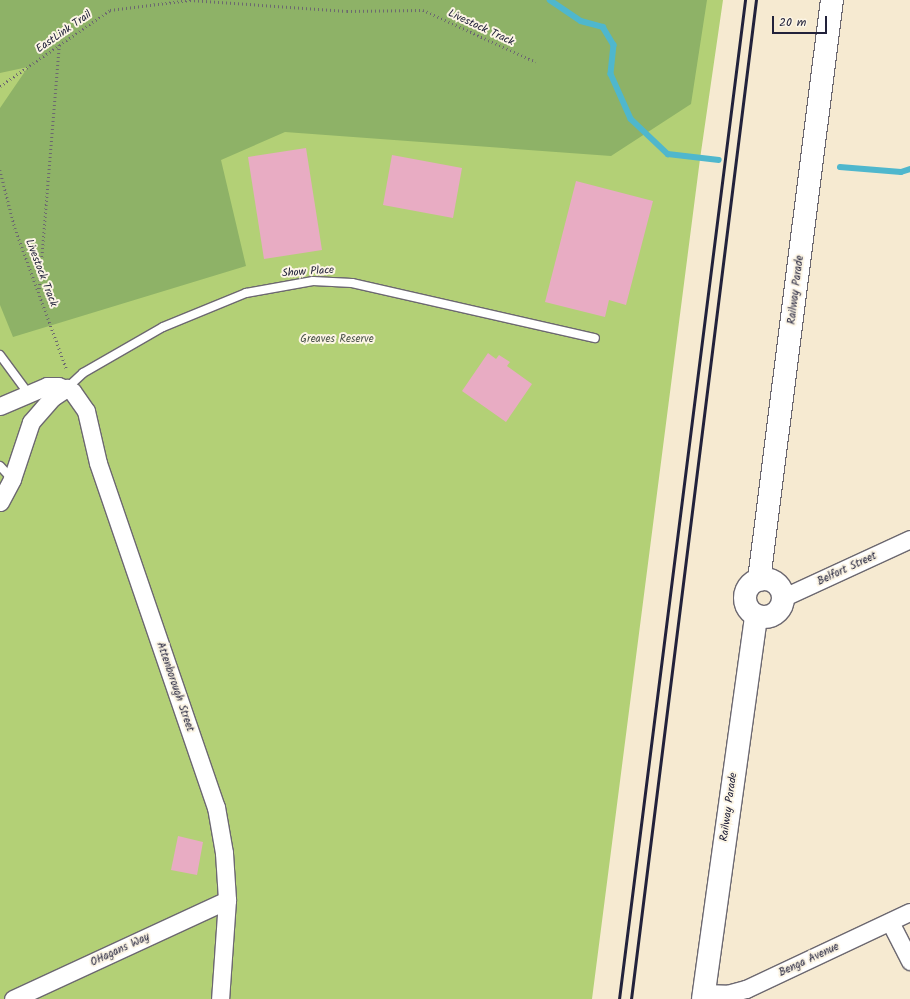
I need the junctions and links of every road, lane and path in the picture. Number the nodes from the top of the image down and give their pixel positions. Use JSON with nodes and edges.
{"nodes":[{"id":1,"x":190,"y":0,"type":"edge"},
{"id":2,"x":832,"y":0,"type":"edge"},
{"id":3,"x":346,"y":11,"type":"joint"},
{"id":4,"x":60,"y":44,"type":"junction"},
{"id":5,"x":536,"y":62,"type":"dead end"},
{"id":6,"x":0,"y":86,"type":"edge"},
{"id":7,"x":0,"y":170,"type":"edge"},
{"id":8,"x":39,"y":289,"type":"junction"},
{"id":9,"x":595,"y":338,"type":"dead end"},
{"id":10,"x":0,"y":355,"type":"edge"},
{"id":11,"x":70,"y":384,"type":"junction"},
{"id":12,"x":28,"y":393,"type":"junction"},
{"id":13,"x":0,"y":406,"type":"edge"},
{"id":14,"x":0,"y":466,"type":"edge"},
{"id":15,"x":12,"y":479,"type":"junction"},
{"id":16,"x":0,"y":502,"type":"edge"},
{"id":17,"x":910,"y":539,"type":"edge"},
{"id":18,"x":759,"y":580,"type":"junction"},
{"id":19,"x":782,"y":598,"type":"junction"},
{"id":20,"x":756,"y":616,"type":"junction"},
{"id":21,"x":227,"y":900,"type":"junction"},
{"id":22,"x":908,"y":917,"type":"edge"},
{"id":23,"x":890,"y":922,"type":"junction"},
{"id":24,"x":910,"y":961,"type":"edge"},
{"id":25,"x":703,"y":996,"type":"edge"},
{"id":26,"x":13,"y":999,"type":"edge"},
{"id":27,"x":220,"y":999,"type":"edge"}],
"edges":[{"from":1,"to":3,"type":"path","name":"EastLink Trail"},
{"from":1,"to":4,"type":"path","name":"EastLink Trail"},
{"from":2,"to":18,"type":"main road","name":"Railway Parade"},
{"from":3,"to":5,"type":"path","name":"Livestock Track"},
{"from":4,"to":6,"type":"path","name":"EastLink Trail"},
{"from":4,"to":8,"type":"path"},
{"from":7,"to":8,"type":"path","name":"Livestock Track"},
{"from":8,"to":11,"type":"path","name":"Livestock Track"},
{"from":9,"to":11,"type":"lane","name":"Show Place"},
{"from":10,"to":12,"type":"lane"},
{"from":11,"to":12,"type":"street"},
{"from":11,"to":15,"type":"street"},
{"from":11,"to":21,"type":"street","name":"Attenborough Street"},
{"from":12,"to":13,"type":"street"},
{"from":14,"to":15,"type":"lane"},
{"from":15,"to":16,"type":"street"},
{"from":17,"to":19,"type":"street","name":"Belfort Street"},
{"from":18,"to":19,"type":"main road"},
{"from":18,"to":20,"type":"main road"},
{"from":19,"to":20,"type":"main road"},
{"from":20,"to":25,"type":"main road","name":"Railway Parade"},
{"from":21,"to":26,"type":"street","name":"OHagans Way"},
{"from":21,"to":27,"type":"street","name":"Attenborough Street"},
{"from":22,"to":23,"type":"street","name":"Benga Avenue"},
{"from":23,"to":24,"type":"street"},
{"from":23,"to":25,"type":"street","name":"Benga Avenue"}]}
